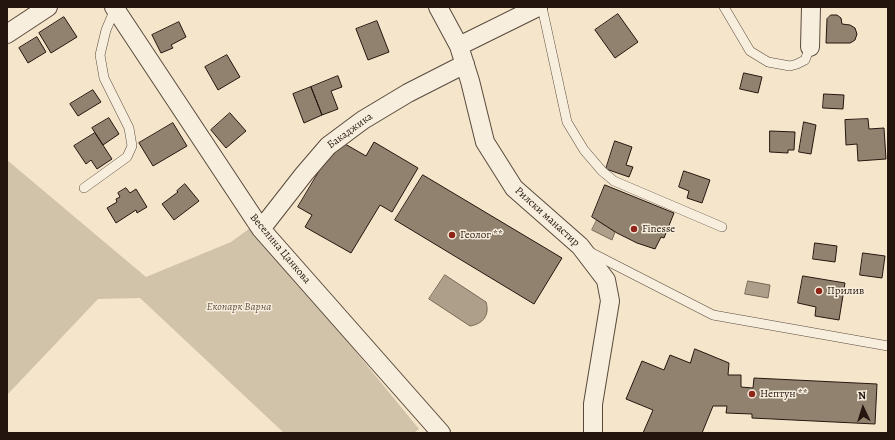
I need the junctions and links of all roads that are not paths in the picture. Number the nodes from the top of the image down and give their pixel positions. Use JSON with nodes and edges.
{"nodes":[{"id":1,"x":48,"y":7,"type":"edge"},
{"id":2,"x":438,"y":7,"type":"edge"},
{"id":3,"x":538,"y":7,"type":"edge"},
{"id":4,"x":542,"y":7,"type":"edge"},
{"id":5,"x":724,"y":7,"type":"edge"},
{"id":6,"x":811,"y":7,"type":"edge"},
{"id":7,"x":115,"y":8,"type":"edge"},
{"id":8,"x":7,"y":34,"type":"edge"},
{"id":9,"x":459,"y":46,"type":"junction"},
{"id":10,"x":810,"y":47,"type":"joint"},
{"id":11,"x":464,"y":64,"type":"junction"},
{"id":12,"x":84,"y":188,"type":"dead end"},
{"id":13,"x":722,"y":227,"type":"dead end"},
{"id":14,"x":261,"y":229,"type":"junction"},
{"id":15,"x":580,"y":246,"type":"junction"},
{"id":16,"x":888,"y":346,"type":"edge"},
{"id":17,"x":441,"y":433,"type":"edge"},
{"id":18,"x":593,"y":433,"type":"edge"}],
"edges":[{"from":1,"to":8,"type":"street"},
{"from":2,"to":9,"type":"street","name":"Рилски манастир"},
{"from":3,"to":9,"type":"street"},
{"from":4,"to":13,"type":"lane"},
{"from":5,"to":10,"type":"lane"},
{"from":6,"to":10,"type":"street"},
{"from":7,"to":12,"type":"lane","name":"Веселина Цанкова"},
{"from":7,"to":14,"type":"street","name":"Веселина Цанкова"},
{"from":9,"to":11,"type":"street","name":"Рилски манастир"},
{"from":11,"to":14,"type":"street","name":"Бакаджика"},
{"from":11,"to":15,"type":"street","name":"Рилски манастир"},
{"from":14,"to":17,"type":"street","name":"Веселина Цанкова"},
{"from":15,"to":16,"type":"lane"},
{"from":15,"to":18,"type":"street","name":"Рилски манастир"}]}
